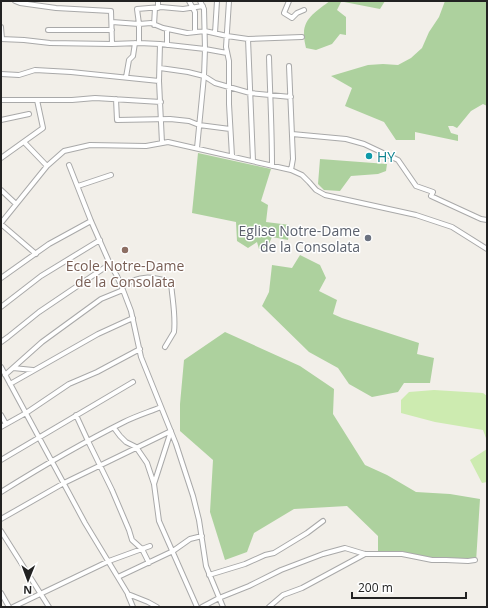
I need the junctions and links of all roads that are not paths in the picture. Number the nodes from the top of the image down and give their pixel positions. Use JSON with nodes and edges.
{"nodes":[{"id":1,"x":15,"y":1,"type":"edge"},
{"id":2,"x":158,"y":1,"type":"edge"},
{"id":3,"x":189,"y":1,"type":"edge"},
{"id":4,"x":200,"y":1,"type":"edge"},
{"id":5,"x":217,"y":1,"type":"edge"},
{"id":6,"x":229,"y":1,"type":"edge"},
{"id":7,"x":289,"y":1,"type":"edge"},
{"id":8,"x":203,"y":6,"type":"junction"},
{"id":9,"x":157,"y":8,"type":"junction"},
{"id":10,"x":193,"y":8,"type":"junction"},
{"id":11,"x":304,"y":10,"type":"dead end"},
{"id":12,"x":112,"y":22,"type":"junction"},
{"id":13,"x":139,"y":24,"type":"junction"},
{"id":14,"x":154,"y":24,"type":"junction"},
{"id":15,"x":1,"y":27,"type":"edge"},
{"id":16,"x":167,"y":29,"type":"junction"},
{"id":17,"x":48,"y":30,"type":"dead end"},
{"id":18,"x":112,"y":30,"type":"junction"},
{"id":19,"x":205,"y":31,"type":"junction"},
{"id":20,"x":196,"y":32,"type":"junction"},
{"id":21,"x":215,"y":33,"type":"junction"},
{"id":22,"x":227,"y":36,"type":"junction"},
{"id":23,"x":302,"y":37,"type":"dead end"},
{"id":24,"x":1,"y":39,"type":"edge"},
{"id":25,"x":248,"y":39,"type":"junction"},
{"id":26,"x":137,"y":43,"type":"junction"},
{"id":27,"x":112,"y":44,"type":"junction"},
{"id":28,"x":160,"y":44,"type":"junction"},
{"id":29,"x":167,"y":45,"type":"junction"},
{"id":30,"x":205,"y":49,"type":"junction"},
{"id":31,"x":227,"y":53,"type":"junction"},
{"id":32,"x":269,"y":57,"type":"dead end"},
{"id":33,"x":289,"y":66,"type":"dead end"},
{"id":34,"x":160,"y":68,"type":"junction"},
{"id":35,"x":1,"y":74,"type":"edge"},
{"id":36,"x":204,"y":76,"type":"junction"},
{"id":37,"x":126,"y":77,"type":"junction"},
{"id":38,"x":159,"y":81,"type":"junction"},
{"id":39,"x":229,"y":86,"type":"junction"},
{"id":40,"x":250,"y":93,"type":"junction"},
{"id":41,"x":270,"y":95,"type":"junction"},
{"id":42,"x":291,"y":97,"type":"junction"},
{"id":43,"x":116,"y":99,"type":"junction"},
{"id":44,"x":1,"y":100,"type":"edge"},
{"id":45,"x":37,"y":100,"type":"junction"},
{"id":46,"x":161,"y":102,"type":"junction"},
{"id":47,"x":29,"y":114,"type":"dead end"},
{"id":48,"x":160,"y":119,"type":"junction"},
{"id":49,"x":1,"y":120,"type":"edge"},
{"id":50,"x":199,"y":125,"type":"junction"},
{"id":51,"x":230,"y":129,"type":"junction"},
{"id":52,"x":292,"y":134,"type":"junction"},
{"id":53,"x":24,"y":142,"type":"junction"},
{"id":54,"x":162,"y":143,"type":"junction"},
{"id":55,"x":197,"y":148,"type":"junction"},
{"id":56,"x":232,"y":156,"type":"junction"},
{"id":57,"x":1,"y":158,"type":"edge"},
{"id":58,"x":253,"y":161,"type":"junction"},
{"id":59,"x":69,"y":165,"type":"dead end"},
{"id":60,"x":47,"y":166,"type":"junction"},
{"id":61,"x":272,"y":166,"type":"junction"},
{"id":62,"x":291,"y":170,"type":"junction"},
{"id":63,"x":111,"y":175,"type":"dead end"},
{"id":64,"x":78,"y":186,"type":"junction"},
{"id":65,"x":1,"y":190,"type":"edge"},
{"id":66,"x":16,"y":204,"type":"junction"},
{"id":67,"x":91,"y":220,"type":"junction"},
{"id":68,"x":487,"y":220,"type":"edge"},
{"id":69,"x":1,"y":224,"type":"edge"},
{"id":70,"x":100,"y":240,"type":"junction"},
{"id":71,"x":486,"y":248,"type":"edge"},
{"id":72,"x":36,"y":254,"type":"junction"},
{"id":73,"x":110,"y":264,"type":"junction"},
{"id":74,"x":1,"y":278,"type":"edge"},
{"id":75,"x":122,"y":288,"type":"junction"},
{"id":76,"x":1,"y":307,"type":"edge"},
{"id":77,"x":132,"y":318,"type":"junction"},
{"id":78,"x":1,"y":342,"type":"edge"},
{"id":79,"x":165,"y":347,"type":"dead end"},
{"id":80,"x":140,"y":349,"type":"junction"},
{"id":81,"x":1,"y":367,"type":"edge"},
{"id":82,"x":13,"y":368,"type":"junction"},
{"id":83,"x":34,"y":370,"type":"junction"},
{"id":84,"x":5,"y":375,"type":"junction"},
{"id":85,"x":133,"y":382,"type":"dead end"},
{"id":86,"x":10,"y":384,"type":"junction"},
{"id":87,"x":161,"y":407,"type":"junction"},
{"id":88,"x":26,"y":413,"type":"junction"},
{"id":89,"x":1,"y":415,"type":"edge"},
{"id":90,"x":76,"y":416,"type":"junction"},
{"id":91,"x":6,"y":424,"type":"junction"},
{"id":92,"x":1,"y":427,"type":"edge"},
{"id":93,"x":114,"y":428,"type":"junction"},
{"id":94,"x":171,"y":431,"type":"junction"},
{"id":95,"x":39,"y":438,"type":"junction"},
{"id":96,"x":88,"y":442,"type":"junction"},
{"id":97,"x":136,"y":448,"type":"junction"},
{"id":98,"x":1,"y":460,"type":"edge"},
{"id":99,"x":52,"y":461,"type":"junction"},
{"id":100,"x":100,"y":465,"type":"junction"},
{"id":101,"x":64,"y":483,"type":"junction"},
{"id":102,"x":154,"y":484,"type":"junction"},
{"id":103,"x":1,"y":492,"type":"edge"},
{"id":104,"x":1,"y":519,"type":"edge"},
{"id":105,"x":323,"y":521,"type":"dead end"},
{"id":106,"x":1,"y":531,"type":"edge"},
{"id":107,"x":202,"y":536,"type":"junction"},
{"id":108,"x":6,"y":539,"type":"junction"},
{"id":109,"x":1,"y":543,"type":"edge"},
{"id":110,"x":150,"y":546,"type":"dead end"},
{"id":111,"x":142,"y":549,"type":"junction"},
{"id":112,"x":172,"y":551,"type":"junction"},
{"id":113,"x":365,"y":554,"type":"junction"},
{"id":114,"x":476,"y":560,"type":"dead end"},
{"id":115,"x":109,"y":562,"type":"junction"},
{"id":116,"x":149,"y":563,"type":"junction"},
{"id":117,"x":209,"y":575,"type":"junction"},
{"id":118,"x":118,"y":577,"type":"junction"},
{"id":119,"x":1,"y":593,"type":"edge"},
{"id":120,"x":41,"y":594,"type":"junction"},
{"id":121,"x":128,"y":594,"type":"junction"},
{"id":122,"x":219,"y":598,"type":"junction"},
{"id":123,"x":9,"y":607,"type":"edge"},
{"id":124,"x":13,"y":607,"type":"edge"},
{"id":125,"x":49,"y":607,"type":"edge"},
{"id":126,"x":134,"y":607,"type":"edge"},
{"id":127,"x":157,"y":607,"type":"edge"},
{"id":128,"x":197,"y":607,"type":"edge"},
{"id":129,"x":202,"y":607,"type":"edge"},
{"id":130,"x":222,"y":607,"type":"edge"},
{"id":131,"x":269,"y":607,"type":"edge"}],
"edges":[{"from":1,"to":12,"type":"street"},
{"from":2,"to":9,"type":"street"},
{"from":3,"to":10,"type":"street"},
{"from":4,"to":8,"type":"street"},
{"from":5,"to":21,"type":"street"},
{"from":6,"to":22,"type":"street"},
{"from":7,"to":11,"type":"street"},
{"from":8,"to":10,"type":"street"},
{"from":8,"to":19,"type":"street"},
{"from":9,"to":10,"type":"street"},
{"from":9,"to":13,"type":"street"},
{"from":9,"to":14,"type":"street"},
{"from":10,"to":20,"type":"street"},
{"from":12,"to":13,"type":"street"},
{"from":12,"to":18,"type":"street"},
{"from":13,"to":14,"type":"street"},
{"from":13,"to":26,"type":"street"},
{"from":14,"to":16,"type":"street"},
{"from":15,"to":24,"type":"street"},
{"from":16,"to":20,"type":"street"},
{"from":16,"to":29,"type":"street"},
{"from":17,"to":18,"type":"street"},
{"from":18,"to":27,"type":"street"},
{"from":19,"to":20,"type":"street"},
{"from":19,"to":21,"type":"street"},
{"from":19,"to":30,"type":"street"},
{"from":21,"to":22,"type":"street"},
{"from":22,"to":25,"type":"street"},
{"from":22,"to":31,"type":"street"},
{"from":23,"to":25,"type":"street"},
{"from":24,"to":27,"type":"street"},
{"from":25,"to":40,"type":"street"},
{"from":26,"to":27,"type":"street"},
{"from":26,"to":28,"type":"street"},
{"from":26,"to":37,"type":"street"},
{"from":28,"to":29,"type":"street"},
{"from":28,"to":34,"type":"street"},
{"from":29,"to":30,"type":"street"},
{"from":30,"to":31,"type":"street"},
{"from":30,"to":36,"type":"street"},
{"from":31,"to":39,"type":"street"},
{"from":32,"to":41,"type":"street"},
{"from":33,"to":42,"type":"street"},
{"from":34,"to":36,"type":"street"},
{"from":34,"to":38,"type":"street"},
{"from":35,"to":37,"type":"street"},
{"from":36,"to":39,"type":"street"},
{"from":36,"to":50,"type":"street"},
{"from":37,"to":38,"type":"street"},
{"from":38,"to":46,"type":"street"},
{"from":39,"to":40,"type":"street"},
{"from":39,"to":51,"type":"street"},
{"from":40,"to":41,"type":"street"},
{"from":40,"to":58,"type":"street"},
{"from":41,"to":42,"type":"street"},
{"from":41,"to":61,"type":"street"},
{"from":42,"to":52,"type":"street"},
{"from":43,"to":45,"type":"street"},
{"from":43,"to":46,"type":"street"},
{"from":43,"to":48,"type":"street"},
{"from":44,"to":45,"type":"street"},
{"from":45,"to":53,"type":"street"},
{"from":46,"to":48,"type":"street"},
{"from":47,"to":49,"type":"street"},
{"from":48,"to":50,"type":"street"},
{"from":48,"to":54,"type":"street"},
{"from":50,"to":51,"type":"street"},
{"from":50,"to":55,"type":"street"},
{"from":51,"to":56,"type":"street"},
{"from":52,"to":62,"type":"street"},
{"from":52,"to":68,"type":"street"},
{"from":53,"to":57,"type":"street"},
{"from":53,"to":60,"type":"street"},
{"from":54,"to":55,"type":"street"},
{"from":54,"to":60,"type":"street"},
{"from":55,"to":56,"type":"street"},
{"from":56,"to":58,"type":"street"},
{"from":58,"to":61,"type":"street"},
{"from":59,"to":64,"type":"street"},
{"from":60,"to":66,"type":"street"},
{"from":61,"to":62,"type":"street"},
{"from":62,"to":71,"type":"street"},
{"from":63,"to":64,"type":"street"},
{"from":64,"to":67,"type":"street"},
{"from":65,"to":66,"type":"street"},
{"from":66,"to":69,"type":"street"},
{"from":67,"to":70,"type":"street"},
{"from":67,"to":72,"type":"street"},
{"from":69,"to":72,"type":"street"},
{"from":70,"to":73,"type":"street"},
{"from":70,"to":76,"type":"street"},
{"from":72,"to":74,"type":"street"},
{"from":73,"to":75,"type":"street"},
{"from":73,"to":78,"type":"street"},
{"from":75,"to":77,"type":"street"},
{"from":75,"to":79,"type":"street"},
{"from":75,"to":82,"type":"street"},
{"from":77,"to":80,"type":"street"},
{"from":77,"to":83,"type":"street"},
{"from":80,"to":87,"type":"street"},
{"from":80,"to":88,"type":"street"},
{"from":81,"to":84,"type":"street"},
{"from":82,"to":83,"type":"street"},
{"from":82,"to":84,"type":"street"},
{"from":83,"to":86,"type":"street"},
{"from":84,"to":86,"type":"street"},
{"from":85,"to":90,"type":"street"},
{"from":86,"to":88,"type":"street"},
{"from":87,"to":93,"type":"street"},
{"from":87,"to":94,"type":"street"},
{"from":88,"to":91,"type":"street"},
{"from":88,"to":95,"type":"street"},
{"from":89,"to":91,"type":"street"},
{"from":90,"to":95,"type":"street"},
{"from":90,"to":96,"type":"street"},
{"from":91,"to":92,"type":"street"},
{"from":93,"to":96,"type":"street"},
{"from":93,"to":97,"type":"street"},
{"from":94,"to":97,"type":"street"},
{"from":94,"to":102,"type":"street"},
{"from":94,"to":107,"type":"street"},
{"from":95,"to":98,"type":"street"},
{"from":95,"to":99,"type":"street"},
{"from":96,"to":99,"type":"street"},
{"from":96,"to":100,"type":"street"},
{"from":97,"to":100,"type":"street"},
{"from":97,"to":102,"type":"street"},
{"from":99,"to":101,"type":"street"},
{"from":99,"to":103,"type":"street"},
{"from":100,"to":101,"type":"street"},
{"from":100,"to":111,"type":"street"},
{"from":101,"to":104,"type":"street"},
{"from":101,"to":115,"type":"street"},
{"from":102,"to":112,"type":"street"},
{"from":105,"to":117,"type":"street"},
{"from":106,"to":108,"type":"street"},
{"from":107,"to":112,"type":"street"},
{"from":107,"to":117,"type":"street"},
{"from":108,"to":109,"type":"street"},
{"from":108,"to":120,"type":"street"},
{"from":110,"to":111,"type":"street"},
{"from":111,"to":115,"type":"street"},
{"from":111,"to":116,"type":"street"},
{"from":112,"to":116,"type":"street"},
{"from":112,"to":128,"type":"street"},
{"from":113,"to":114,"type":"street"},
{"from":113,"to":122,"type":"street"},
{"from":113,"to":131,"type":"street"},
{"from":115,"to":118,"type":"street"},
{"from":115,"to":120,"type":"street"},
{"from":116,"to":118,"type":"street"},
{"from":117,"to":122,"type":"street"},
{"from":118,"to":121,"type":"street"},
{"from":119,"to":123,"type":"street"},
{"from":120,"to":124,"type":"street"},
{"from":120,"to":125,"type":"street"},
{"from":121,"to":126,"type":"street"},
{"from":121,"to":127,"type":"street"},
{"from":122,"to":129,"type":"street"},
{"from":122,"to":130,"type":"street"}]}
